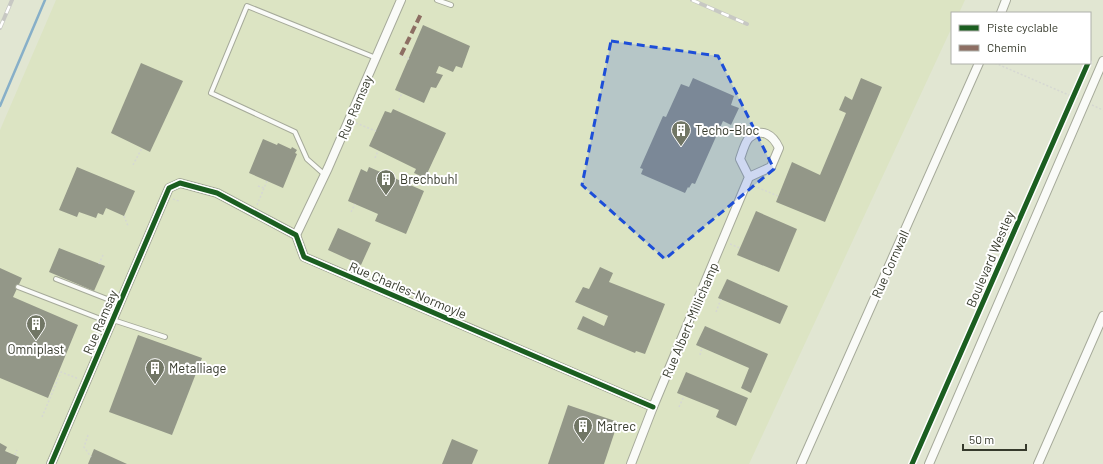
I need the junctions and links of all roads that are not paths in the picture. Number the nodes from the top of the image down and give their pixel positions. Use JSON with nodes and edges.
{"nodes":[{"id":1,"x":401,"y":0,"type":"edge"},
{"id":2,"x":437,"y":0,"type":"edge"},
{"id":3,"x":1006,"y":0,"type":"edge"},
{"id":4,"x":451,"y":5,"type":"dead end"},
{"id":5,"x":1001,"y":12,"type":"edge"},
{"id":6,"x":376,"y":58,"type":"junction"},
{"id":7,"x":1103,"y":61,"type":"edge"},
{"id":8,"x":979,"y":64,"type":"edge"},
{"id":9,"x":325,"y":175,"type":"junction"},
{"id":10,"x":748,"y":180,"type":"junction"},
{"id":11,"x":296,"y":235,"type":"junction"},
{"id":12,"x":56,"y":279,"type":"dead end"},
{"id":13,"x":18,"y":287,"type":"dead end"},
{"id":14,"x":120,"y":304,"type":"junction"},
{"id":15,"x":1103,"y":316,"type":"edge"},
{"id":16,"x":112,"y":322,"type":"junction"},
{"id":17,"x":165,"y":337,"type":"dead end"},
{"id":18,"x":653,"y":407,"type":"junction"},
{"id":19,"x":51,"y":464,"type":"edge"},
{"id":20,"x":631,"y":464,"type":"edge"},
{"id":21,"x":801,"y":464,"type":"edge"},
{"id":22,"x":929,"y":464,"type":"edge"},
{"id":23,"x":1038,"y":464,"type":"edge"}],
"edges":[{"from":1,"to":6,"type":"street","name":"Rue Ramsay"},
{"from":2,"to":4,"type":"lane"},
{"from":3,"to":5,"type":"street"},
{"from":6,"to":9,"type":"street","name":"Rue Ramsay"},
{"from":6,"to":9,"type":"lane"},
{"from":7,"to":22,"type":"street","name":"Boulevard Westley"},
{"from":8,"to":21,"type":"street","name":"Rue Cornwall"},
{"from":9,"to":11,"type":"street","name":"Rue Ramsay"},
{"from":10,"to":10,"type":"street"},
{"from":10,"to":18,"type":"street","name":"Rue Albert-Millichamp"},
{"from":11,"to":14,"type":"street","name":"Rue Ramsay"},
{"from":11,"to":18,"type":"street","name":"Rue Charles-Normoyle"},
{"from":12,"to":14,"type":"lane"},
{"from":13,"to":16,"type":"lane"},
{"from":14,"to":16,"type":"street","name":"Rue Ramsay"},
{"from":15,"to":23,"type":"street"},
{"from":16,"to":17,"type":"lane"},
{"from":16,"to":19,"type":"street","name":"Rue Ramsay"},
{"from":18,"to":20,"type":"street","name":"Rue Albert-Millichamp"}]}
